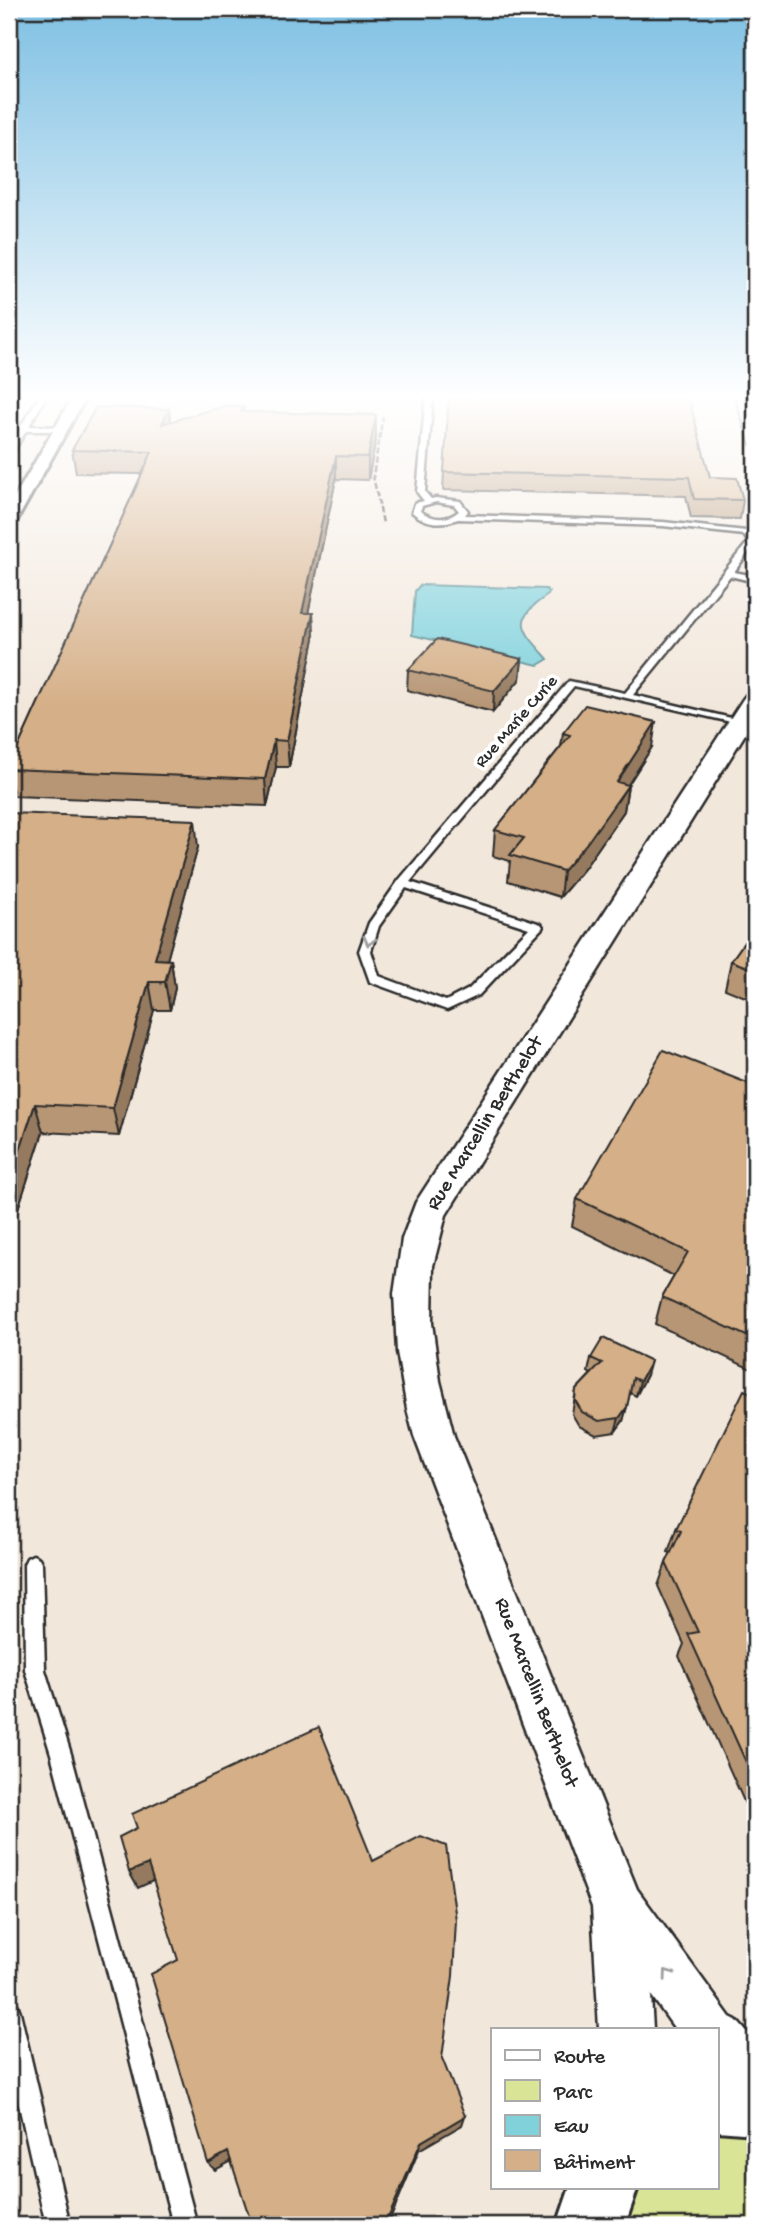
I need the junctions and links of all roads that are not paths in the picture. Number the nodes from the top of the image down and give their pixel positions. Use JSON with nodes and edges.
{"nodes":[{"id":1,"x":428,"y":501,"type":"joint"},
{"id":2,"x":13,"y":505,"type":"edge"},
{"id":3,"x":459,"y":517,"type":"junction"},
{"id":4,"x":9,"y":520,"type":"edge"},
{"id":5,"x":751,"y":534,"type":"edge"},
{"id":6,"x":727,"y":573,"type":"junction"},
{"id":7,"x":755,"y":579,"type":"edge"},
{"id":8,"x":627,"y":696,"type":"junction"},
{"id":9,"x":748,"y":711,"type":"edge"},
{"id":10,"x":403,"y":883,"type":"junction"},
{"id":11,"x":33,"y":1564,"type":"dead end"},
{"id":12,"x":618,"y":1907,"type":"junction"},
{"id":13,"x":9,"y":2012,"type":"edge"},
{"id":14,"x":626,"y":2028,"type":"edge"},
{"id":15,"x":707,"y":2028,"type":"edge"},
{"id":16,"x":718,"y":2040,"type":"edge"},
{"id":17,"x":755,"y":2083,"type":"edge"},
{"id":18,"x":718,"y":2099,"type":"edge"},
{"id":19,"x":755,"y":2102,"type":"edge"},
{"id":20,"x":604,"y":2188,"type":"edge"},
{"id":21,"x":58,"y":2225,"type":"edge"},
{"id":22,"x":185,"y":2225,"type":"edge"},
{"id":23,"x":591,"y":2225,"type":"edge"}],
"edges":[{"from":1,"to":3,"type":"lane"},
{"from":1,"to":3,"type":"lane"},
{"from":2,"to":4,"type":"street"},
{"from":3,"to":5,"type":"lane"},
{"from":5,"to":6,"type":"lane"},
{"from":6,"to":7,"type":"lane"},
{"from":6,"to":8,"type":"lane"},
{"from":8,"to":9,"type":"lane","name":"Rue Marie Curie"},
{"from":8,"to":10,"type":"lane","name":"Rue Marie Curie"},
{"from":9,"to":12,"type":"street","name":"Rue Marcellin Berthelot"},
{"from":10,"to":10,"type":"lane","one_way":true},
{"from":11,"to":22,"type":"lane"},
{"from":12,"to":14,"type":"street","name":"Rue Marcellin Berthelot"},
{"from":15,"to":12,"type":"street","name":"Rue Marcellin Berthelot","one_way":true},
{"from":13,"to":21,"type":"lane"},
{"from":16,"to":17,"type":"street"},
{"from":18,"to":19,"type":"main road"},
{"from":20,"to":23,"type":"main road"}]}
